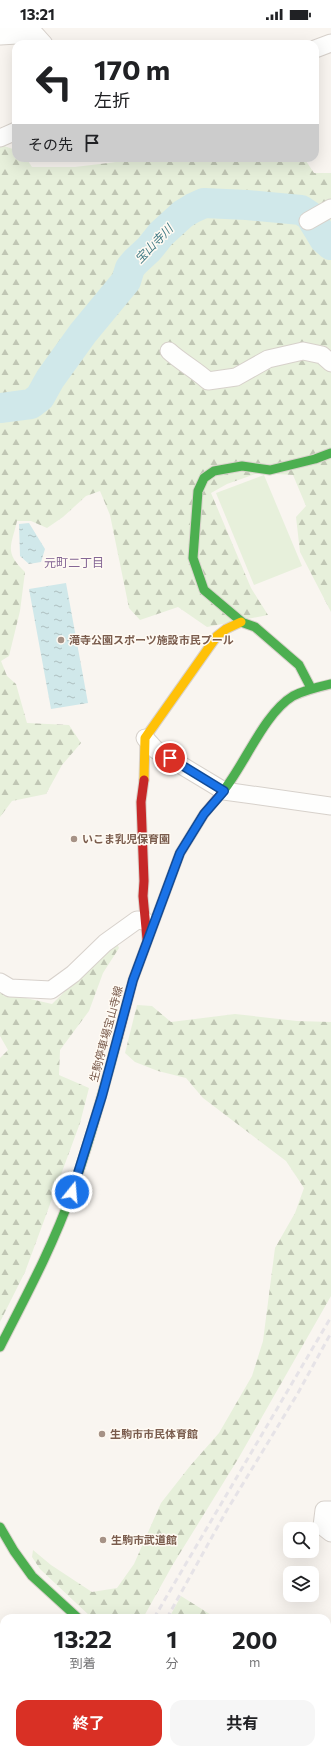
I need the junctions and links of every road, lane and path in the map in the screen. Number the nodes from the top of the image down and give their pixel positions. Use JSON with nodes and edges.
{"nodes":[{"id":1,"x":0,"y":36,"type":"edge"},
{"id":2,"x":40,"y":40,"type":"edge"},
{"id":3,"x":331,"y":44,"type":"edge"},
{"id":4,"x":319,"y":47,"type":"edge"},
{"id":5,"x":12,"y":133,"type":"edge"},
{"id":6,"x":0,"y":138,"type":"edge"},
{"id":7,"x":331,"y":208,"type":"edge"},
{"id":8,"x":312,"y":219,"type":"dead end"},
{"id":9,"x":169,"y":350,"type":"dead end"},
{"id":10,"x":331,"y":363,"type":"edge"},
{"id":11,"x":331,"y":453,"type":"edge"},
{"id":12,"x":242,"y":622,"type":"junction"},
{"id":13,"x":331,"y":684,"type":"edge"},
{"id":14,"x":311,"y":688,"type":"junction"},
{"id":15,"x":145,"y":738,"type":"junction"},
{"id":16,"x":224,"y":791,"type":"junction"},
{"id":17,"x":331,"y":806,"type":"edge"},
{"id":18,"x":144,"y":921,"type":"junction"},
{"id":19,"x":147,"y":944,"type":"junction"},
{"id":20,"x":0,"y":982,"type":"edge"},
{"id":21,"x":0,"y":1347,"type":"edge"},
{"id":22,"x":331,"y":1510,"type":"edge"},
{"id":23,"x":0,"y":1527,"type":"edge"},
{"id":24,"x":331,"y":1533,"type":"edge"},
{"id":25,"x":75,"y":1614,"type":"edge"}],
"edges":[{"from":1,"to":2,"type":"street"},
{"from":3,"to":4,"type":"street"},
{"from":5,"to":6,"type":"street"},
{"from":7,"to":8,"type":"street"},
{"from":9,"to":10,"type":"street"},
{"from":11,"to":12,"type":"main road"},
{"from":12,"to":14,"type":"main road"},
{"from":12,"to":15,"type":"main road"},
{"from":13,"to":14,"type":"main road","name":"生駒停車場宝山寺線"},
{"from":14,"to":16,"type":"main road","name":"生駒停車場宝山寺線"},
{"from":15,"to":16,"type":"street"},
{"from":15,"to":18,"type":"main road"},
{"from":16,"to":17,"type":"street"},
{"from":16,"to":19,"type":"main road","name":"生駒停車場宝山寺線"},
{"from":18,"to":19,"type":"main road"},
{"from":18,"to":20,"type":"street"},
{"from":19,"to":21,"type":"main road","name":"生駒停車場宝山寺線"},
{"from":22,"to":24,"type":"street"},
{"from":23,"to":25,"type":"main road"}]}
